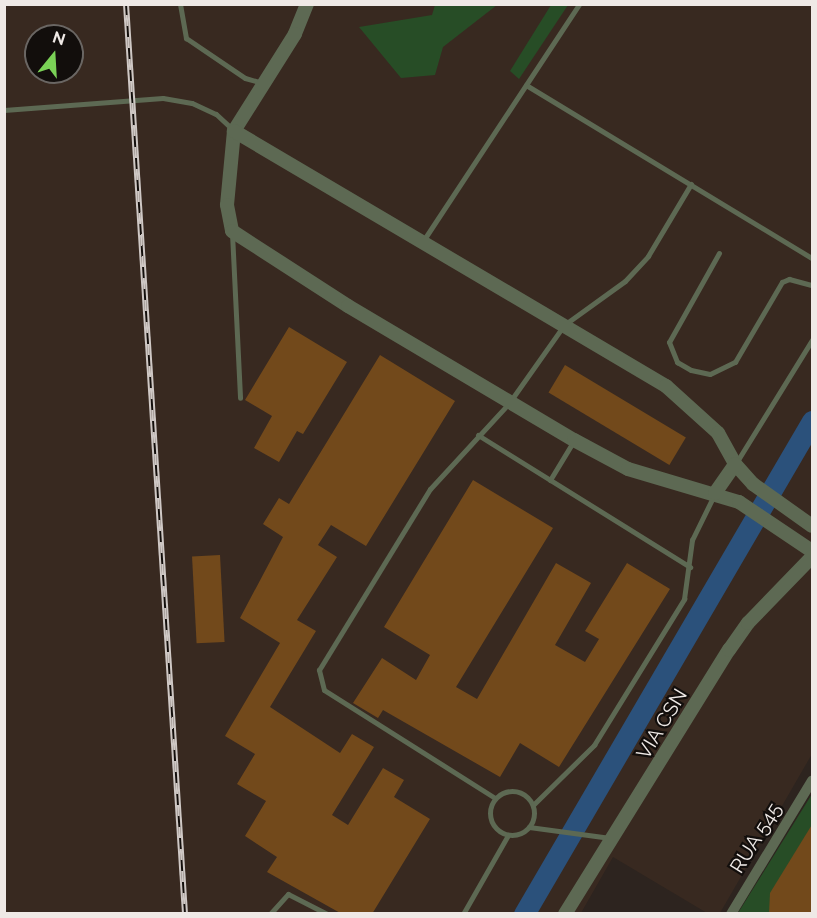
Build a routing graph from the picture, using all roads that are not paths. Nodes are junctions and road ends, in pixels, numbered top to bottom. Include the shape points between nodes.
1 (180, 4) edge
2 (307, 4) edge
3 (579, 4) edge
4 (264, 83) junction
5 (526, 85) junction
6 (4, 110) edge
7 (234, 131) junction
8 (691, 184) junction
9 (232, 231) junction
10 (422, 243) junction
11 (719, 253) dead end
12 (813, 258) edge
13 (813, 285) edge
14 (564, 325) junction
15 (813, 340) edge
16 (240, 398) dead end
17 (509, 403) junction
18 (478, 435) junction
19 (574, 440) junction
20 (735, 464) junction
21 (550, 480) junction
22 (715, 493) junction
23 (807, 522) edge
24 (813, 551) edge
25 (810, 565) edge
26 (690, 567) junction
27 (813, 781) edge
28 (495, 798) junction
29 (533, 805) junction
30 (529, 827) junction
31 (508, 835) junction
32 (615, 839) junction
33 (270, 914) edge
34 (327, 914) edge
35 (463, 914) edge
36 (565, 914) edge
37 (731, 914) edge

1 - 4 lane via 186,38 245,78
2 - 4 street via 295,34
3 - 5 lane
4 - 7 street
5 - 8 lane
5 - 10 lane
6 - 7 lane via 163,98 200,106
7 - 9 street via 227,205
7 - 10 street
8 - 12 lane
8 - 14 lane via 648,256 625,282
9 - 16 lane
9 - 17 street
10 - 14 street
11 - 13 lane via 669,342 670,353 691,370 710,374 735,362 782,282 789,279
14 - 17 lane
14 - 20 street via 692,406 718,433
15 - 20 lane
17 - 18 lane
17 - 19 street
18 - 21 lane
18 - 28 lane via 430,489 319,670 318,681
19 - 21 lane
19 - 22 street via 628,469
20 - 22 street
20 - 23 street via 753,484
21 - 26 lane
22 - 24 street via 739,502
22 - 26 lane via 695,529
25 - 32 street, VIA CSN via 748,623
26 - 29 lane via 684,599 594,746
27 - 37 street, RUA 545
28 - 29 lane via 516,791
28 - 31 lane via 491,820
29 - 30 lane
30 - 31 lane
30 - 32 lane
31 - 35 lane
32 - 36 street, VIA CSN
33 - 34 lane via 288,894

